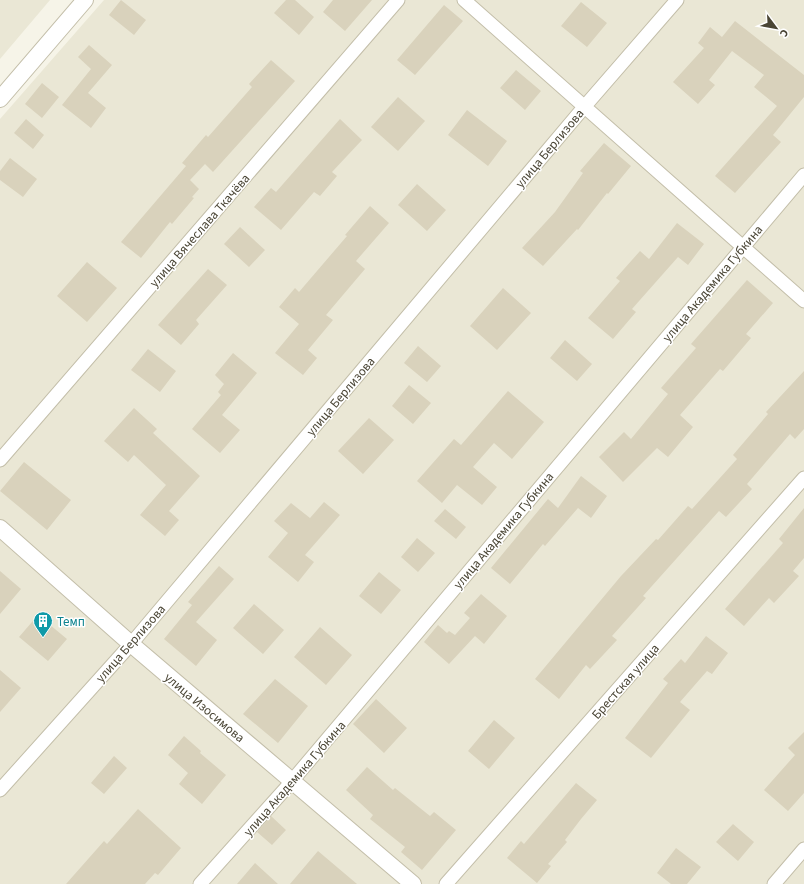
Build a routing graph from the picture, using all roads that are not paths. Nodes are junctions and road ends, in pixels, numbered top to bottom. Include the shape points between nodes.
1 (84, 0) edge
2 (398, 0) edge
3 (464, 0) edge
4 (677, 0) edge
5 (0, 99) edge
6 (585, 106) junction
7 (804, 175) edge
8 (743, 247) junction
9 (804, 301) edge
10 (0, 460) edge
11 (804, 478) edge
12 (0, 528) edge
13 (131, 644) junction
14 (292, 781) junction
15 (0, 790) edge
16 (804, 849) edge
17 (200, 884) edge
18 (413, 884) edge
19 (446, 884) edge
20 (774, 884) edge

1 - 5 street
2 - 10 street, улица Вячеслава Ткачёва
3 - 6 street
4 - 6 street, улица Берлизова
6 - 8 street
6 - 13 street, улица Берлизова
7 - 8 street, улица Академика Губкина
8 - 9 street
8 - 14 street, улица Академика Губкина
11 - 19 street, Брестская улица
12 - 13 street, улица Изосимова
13 - 14 street, улица Изосимова
13 - 15 street, улица Берлизова
14 - 17 street, улица Академика Губкина
14 - 18 street, улица Изосимова
16 - 20 street

